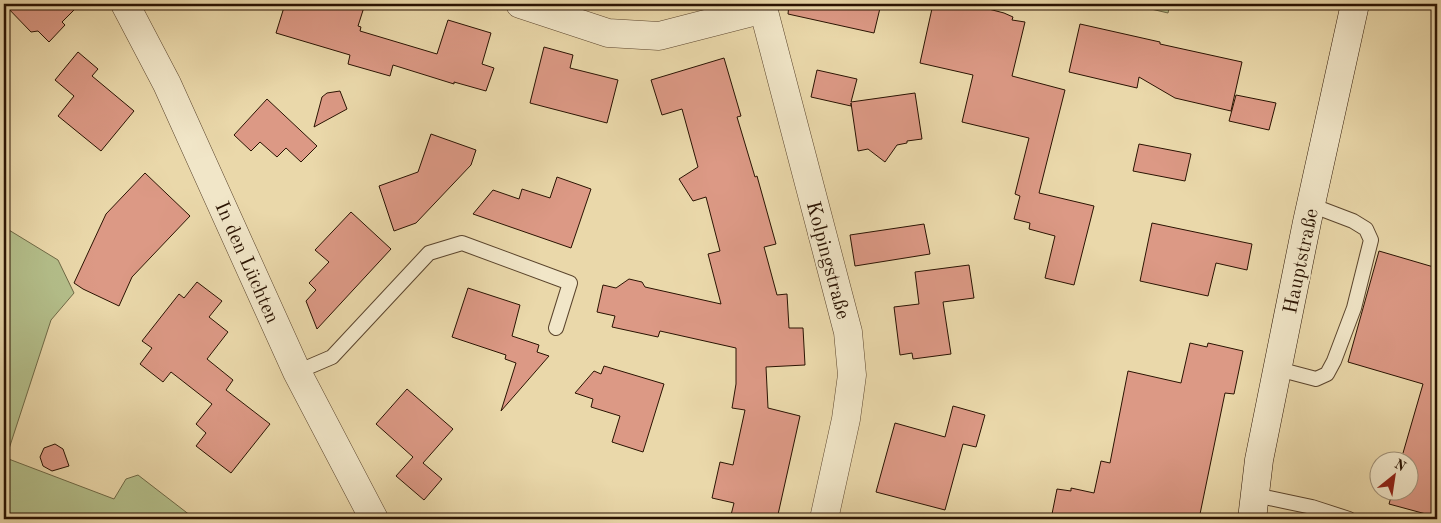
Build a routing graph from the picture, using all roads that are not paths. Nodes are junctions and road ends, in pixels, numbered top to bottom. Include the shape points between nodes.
1 (125, 4) edge
2 (520, 4) edge
3 (1355, 4) edge
4 (763, 6) edge
5 (1311, 206) junction
6 (556, 328) dead end
7 (1278, 369) junction
8 (297, 372) junction
9 (1253, 507) edge
10 (374, 519) edge
11 (824, 519) edge
12 (1349, 519) edge

1 - 8 street, In den Lüchten via 168,84
2 - 4 street via 608,33 659,36
3 - 5 street, Hauptstraße
4 - 11 street, Kolpingstraße via 848,332 852,375 846,419
5 - 7 street, Hauptstraße
5 - 7 lane via 1353,221 1366,229 1371,240 1354,308 1326,374 1316,379
6 - 8 lane via 570,283 462,244 429,253 332,357
7 - 9 street, Hauptstraße
8 - 10 street, In den Lüchten
9 - 12 lane via 1312,507

